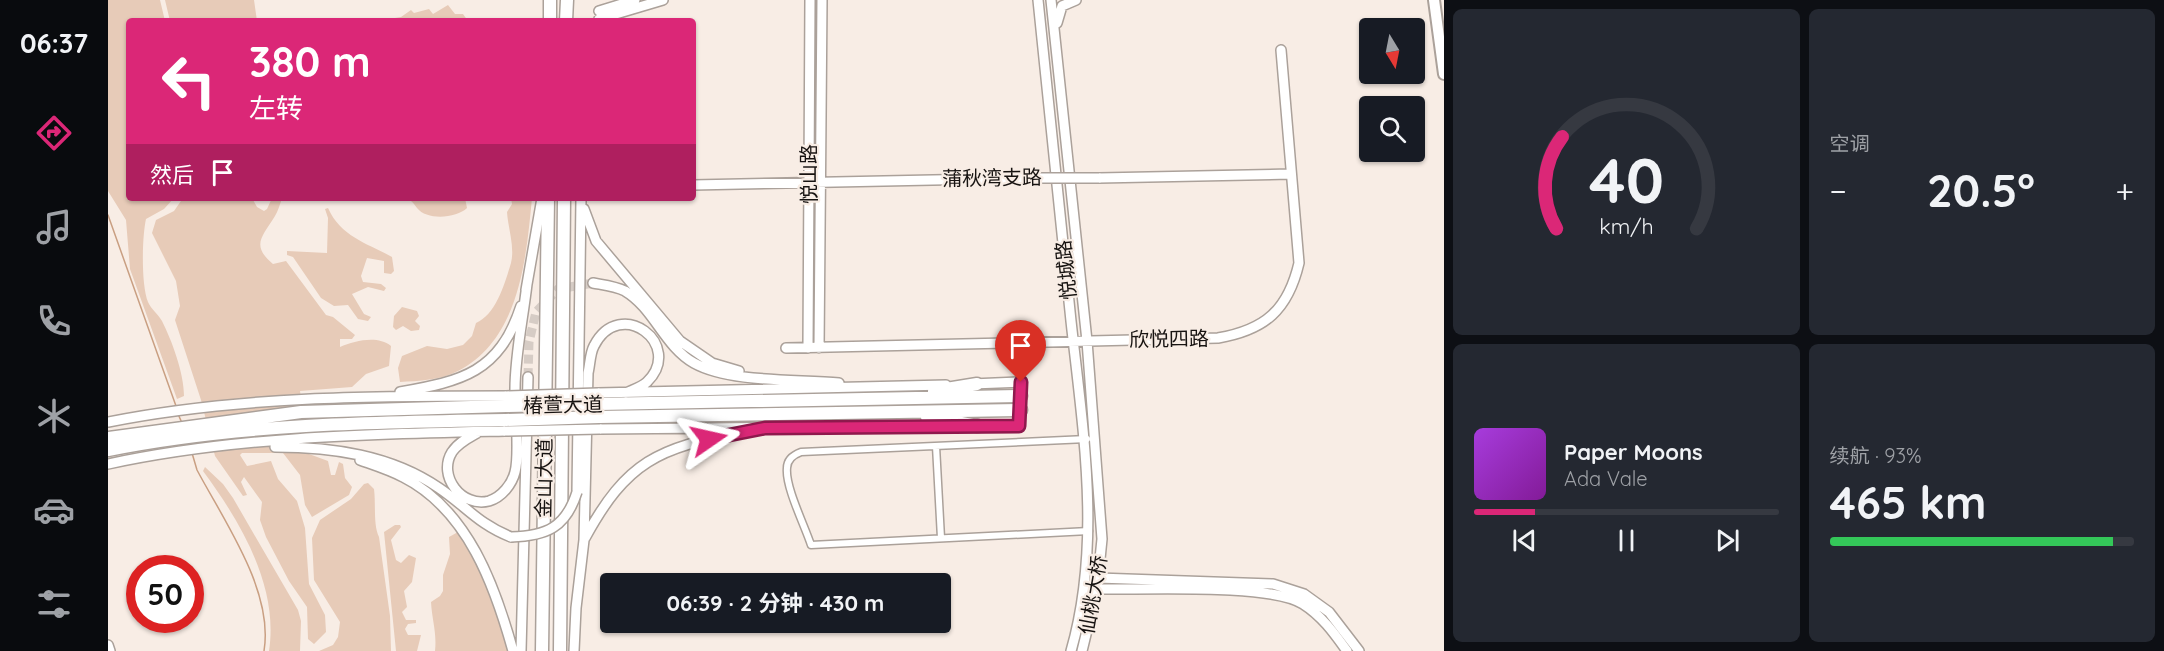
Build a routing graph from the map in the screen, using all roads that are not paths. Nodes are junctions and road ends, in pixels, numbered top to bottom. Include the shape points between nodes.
1 (550, 0) edge
2 (567, 0) edge
3 (599, 0) edge
4 (635, 0) edge
5 (663, 0) edge
6 (810, 0) edge
7 (822, 0) edge
8 (1038, 0) edge
9 (1051, 0) edge
10 (1076, 0) edge
11 (1434, 0) edge
12 (599, 17) edge
13 (550, 18) edge
14 (566, 18) edge
15 (1054, 37) junction
16 (1281, 50) dead end
17 (1444, 74) edge
18 (1290, 174) junction
19 (814, 181) junction
20 (696, 185) edge
21 (542, 201) edge
22 (548, 201) edge
23 (564, 201) edge
24 (581, 201) edge
25 (582, 201) edge
26 (593, 283) tunnel mouth
27 (527, 284) junction
28 (1087, 340) junction
29 (1073, 341) junction
30 (786, 348) dead end
31 (813, 348) junction
32 (528, 377) tunnel mouth
33 (768, 378) junction
34 (1021, 382) joint
35 (977, 384) junction
36 (878, 387) junction
37 (626, 393) junction
38 (368, 396) junction
39 (1021, 396) junction
40 (895, 398) junction
41 (599, 399) junction
42 (506, 401) junction
43 (1021, 410) junction
44 (896, 412) junction
45 (108, 422) edge
46 (600, 423) junction
47 (505, 425) junction
48 (978, 426) junction
49 (1019, 426) joint
50 (390, 428) junction
51 (765, 428) junction
52 (480, 432) junction
53 (108, 436) edge
54 (1096, 439) junction
55 (128, 440) junction
56 (1084, 440) junction
57 (936, 446) junction
58 (219, 448) junction
59 (108, 453) edge
60 (108, 464) edge
61 (405, 473) junction
62 (1089, 535) junction
63 (941, 538) junction
64 (1102, 539) joint
65 (584, 540) junction
66 (1098, 578) junction
67 (1272, 588) junction
68 (1097, 589) junction
69 (108, 645) edge
70 (1071, 650) edge
71 (110, 651) edge
72 (513, 651) edge
73 (521, 651) edge
74 (542, 651) edge
75 (560, 651) edge
76 (574, 651) edge
77 (1082, 651) edge
78 (1347, 651) edge
79 (1359, 651) edge

1 - 13 highway
2 - 14 highway
3 - 12 main road
4 - 12 main road
5 - 12 main road
6 - 19 main road, 悦山路
7 - 19 main road, 悦山路
8 - 29 main road, 悦城路
9 - 15 main road, 悦城路
10 - 15 main road via 1059,11
11 - 17 main road
15 - 28 main road, 悦城路
16 - 18 main road, 欣悦四路
18 - 19 main road, 蒲秋湾支路, bridge
18 - 28 main road, 欣悦四路 via 1299,263 1289,294 1270,318 1239,334 1218,338
19 - 20 main road, 蒲秋湾支路
19 - 31 main road, 悦山路
21 - 27 main road
22 - 74 highway, 金山大道
23 - 75 highway, 金山大道
24 - 61 main road, bridge via 577,492 571,511 554,528 533,536 511,537 492,530 440,488
25 - 33 main road via 596,241 680,341 712,363
26 - 33 main road via 615,287 631,296 692,362 730,376
27 - 38 main road via 512,329 485,364 460,380
27 - 52 main road via 515,386 516,471 506,491 488,501 469,500 454,490 447,472 451,454 461,442
28 - 29 main road, 欣悦四路
28 - 54 main road, 悦城路
29 - 31 main road, 欣悦四路
29 - 56 main road, 悦城路
30 - 31 main road, 欣悦四路
32 - 73 main road
33 - 36 main road
34 - 35 main road
34 - 39 street
35 - 36 main road
35 - 40 highway
36 - 37 main road
37 - 41 main road
37 - 65 main road via 646,383 658,365 656,344 644,329 623,323 604,330 592,348
38 - 42 main road
38 - 45 main road via 232,404
39 - 40 highway, 椿萱大道
39 - 43 street
40 - 41 highway, 椿萱大道
41 - 42 highway, 椿萱大道, bridge
42 - 55 highway, 椿萱大道 via 290,413
43 - 44 highway, 椿萱大道
43 - 49 street
44 - 46 highway, 椿萱大道
44 - 48 highway
46 - 47 highway, 椿萱大道, bridge
46 - 51 main road
47 - 50 highway, 椿萱大道
47 - 52 main road
48 - 49 main road
48 - 51 main road
50 - 52 main road
50 - 55 highway, 椿萱大道
50 - 58 main road
51 - 65 main road via 666,450 629,475 602,507
53 - 55 highway, 椿萱大道
54 - 56 street
54 - 64 main road, 悦城路
55 - 59 highway, 椿萱大道
56 - 57 street
56 - 62 main road, 悦城路
57 - 63 street
57 - 63 street via 801,452 789,460 787,474 812,544
58 - 60 main road
58 - 61 main road via 300,447 339,451
61 - 72 main road via 470,539 499,599
62 - 63 street
62 - 70 main road, 仙桃大桥 via 1086,584
64 - 66 main road, 仙桃大桥
65 - 76 main road
66 - 67 main road
66 - 68 main road, 仙桃大桥
67 - 68 main road
67 - 78 main road via 1323,618
67 - 79 main road via 1304,594 1329,612
68 - 77 main road, 仙桃大桥
69 - 71 main road

